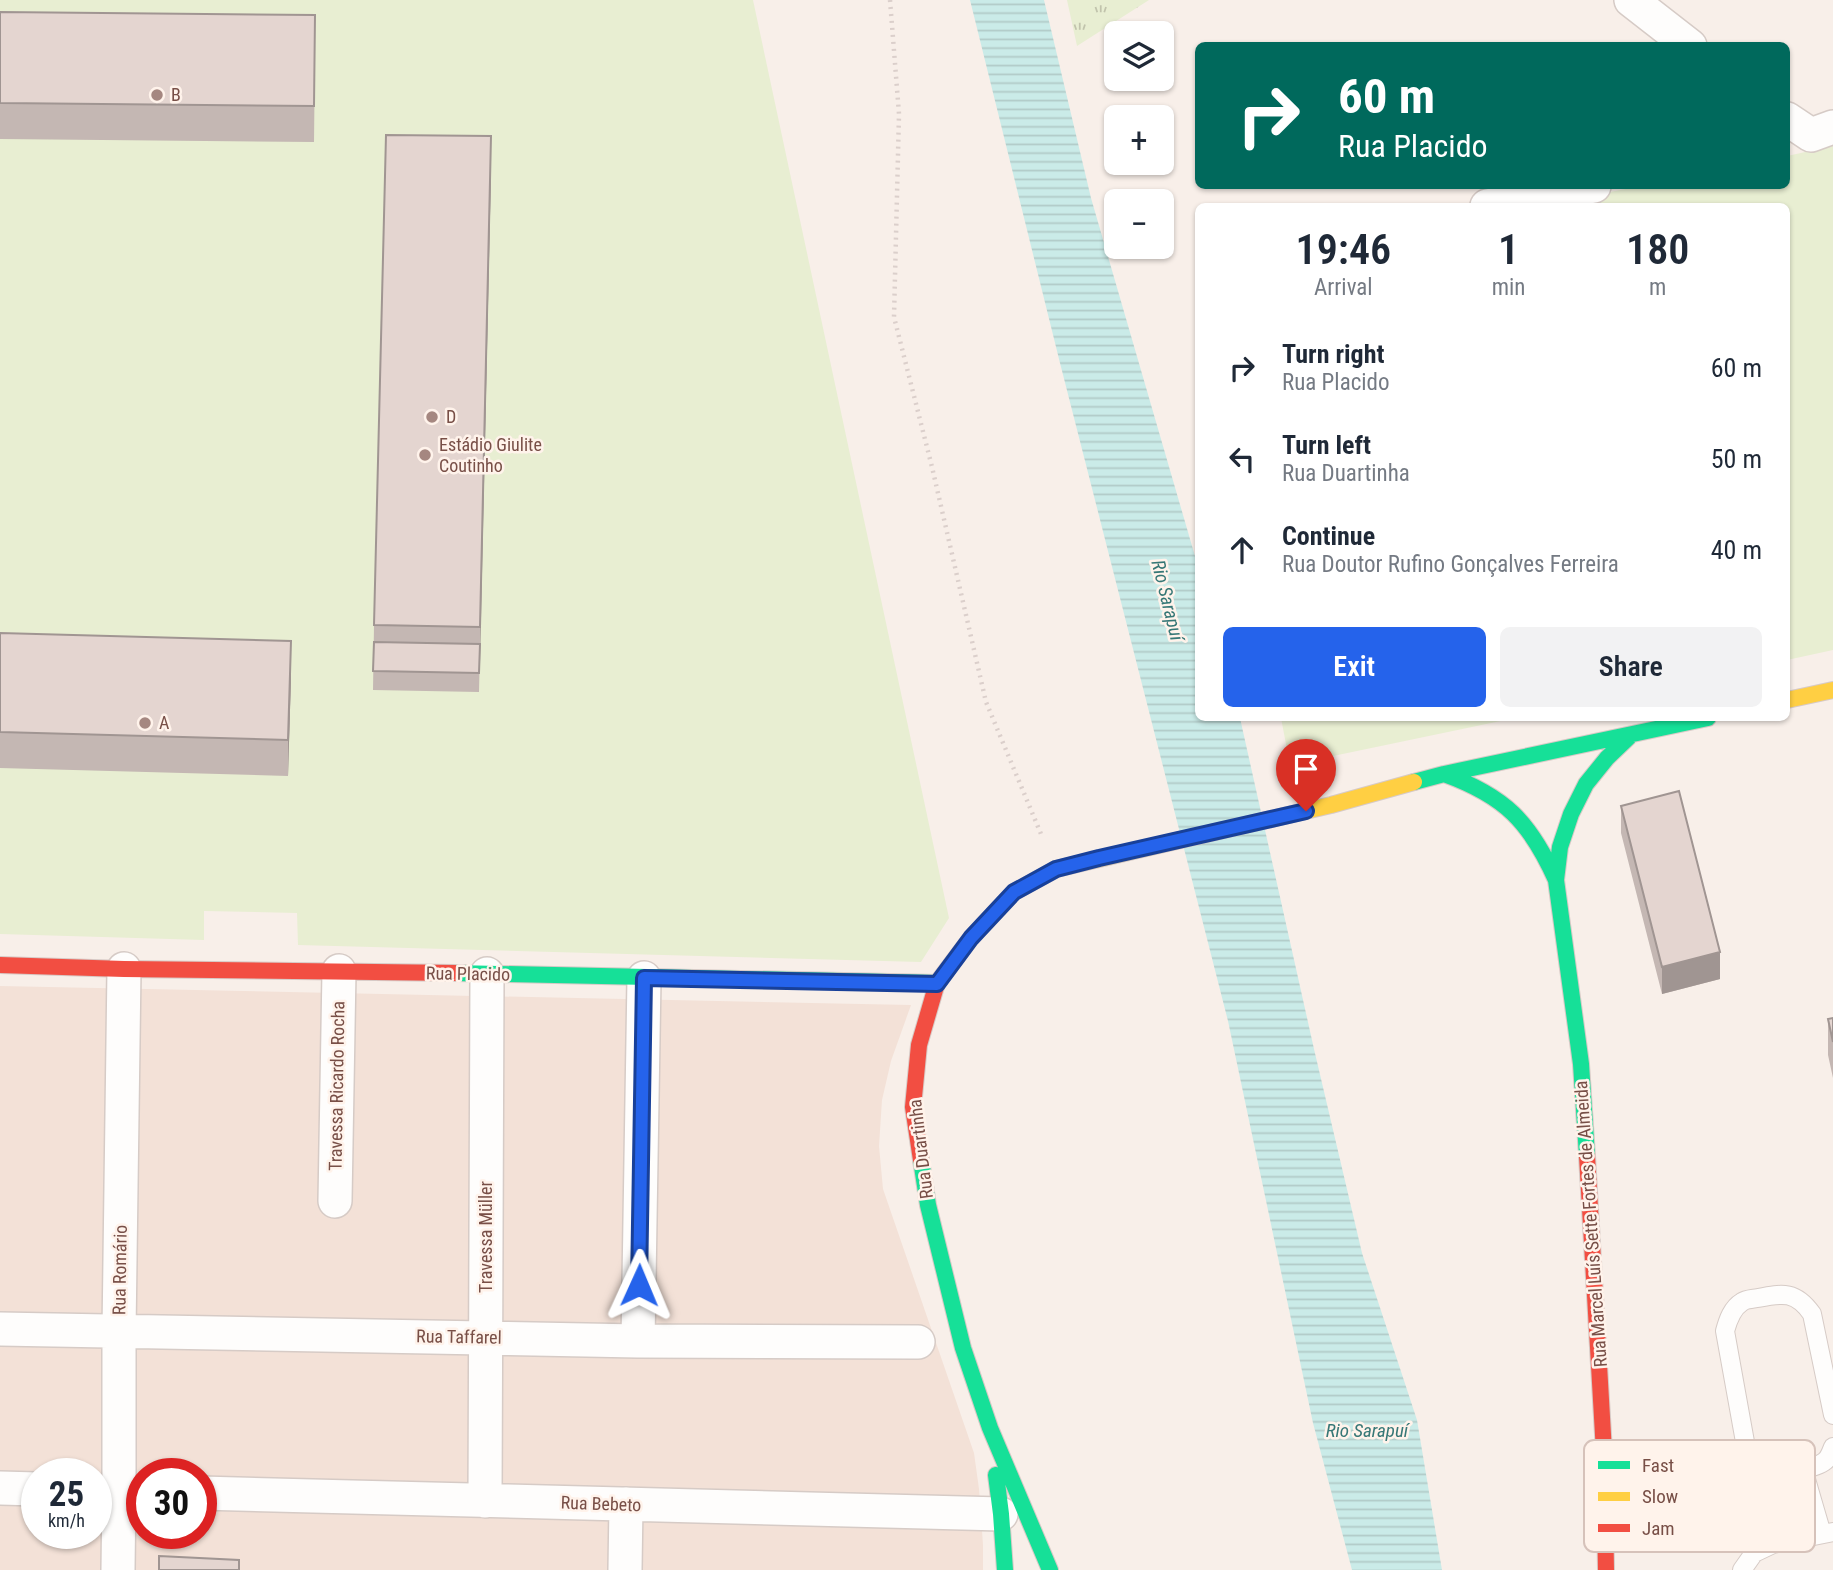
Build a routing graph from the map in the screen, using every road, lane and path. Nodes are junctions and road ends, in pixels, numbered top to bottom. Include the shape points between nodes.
1 (890, 0) edge
2 (1631, 0) edge
3 (1685, 42) edge
4 (1578, 189) edge
5 (1503, 203) edge
6 (1833, 690) edge
7 (1790, 699) edge
8 (1694, 721) edge
9 (1631, 735) junction
10 (1444, 774) junction
11 (1056, 869) junction
12 (1556, 880) junction
13 (0, 965) edge
14 (124, 969) junction
15 (340, 971) junction
16 (486, 974) junction
17 (644, 978) junction
18 (937, 984) junction
19 (335, 1201) dead end
20 (0, 1329) edge
21 (119, 1332) junction
22 (486, 1338) junction
23 (638, 1341) junction
24 (918, 1342) dead end
25 (1833, 1415) edge
26 (990, 1428) junction
27 (1603, 1440) edge
28 (1745, 1440) edge
29 (1833, 1447) edge
30 (1815, 1465) edge
31 (0, 1488) edge
32 (21, 1489) edge
33 (119, 1491) edge
34 (217, 1493) edge
35 (485, 1500) junction
36 (1815, 1501) edge
37 (626, 1504) junction
38 (1001, 1514) junction
39 (1828, 1533) edge
40 (1606, 1552) edge
41 (1756, 1552) edge
42 (118, 1570) edge
43 (625, 1570) edge
44 (1005, 1570) edge
45 (1050, 1570) edge
46 (1606, 1570) edge
47 (1742, 1570) edge

1 - 11 path via 899,114 894,317 986,702
2 - 3 street
4 - 5 street
6 - 7 main road
8 - 9 main road, Rua Duartinha
9 - 10 main road, Rua Duartinha
9 - 12 main road, Rua Marcel Luís Sette Fortes de Almeida via 1586,784 1560,847
10 - 11 main road, Rua Duartinha
10 - 12 main road, Rua Marcel Luís Sette Fortes de Almeida via 1477,786 1506,805 1536,838
11 - 18 main road, Rua Duartinha via 1014,892
12 - 27 main road, Rua Marcel Luís Sette Fortes de Almeida via 1581,1064
13 - 14 main road, Rua Placido
14 - 15 main road, Rua Placido
14 - 21 street, Rua Romário
15 - 16 main road, Rua Placido
15 - 19 street, Travessa Ricardo Rocha
16 - 17 main road, Rua Placido
16 - 22 street, Travessa Müller
17 - 18 main road, Rua Placido
17 - 23 street
18 - 26 main road, Rua Duartinha via 919,1045 913,1107 928,1205 963,1348
20 - 21 street, Rua Taffarel
21 - 22 street, Rua Taffarel
21 - 33 street, Rua Romário
22 - 23 street, Rua Taffarel
22 - 35 street, Travessa Müller
23 - 24 street, Rua Taffarel
25 - 28 lane via 1812,1314 1805,1304 1781,1294 1743,1300 1725,1331
26 - 38 main road, Rua Duartinha
26 - 45 main road, Rua Duartinha
29 - 30 lane via 1823,1463
31 - 32 street
33 - 42 street, Rua Romário
34 - 35 street, Rua Bebeto
35 - 37 street, Rua Bebeto
36 - 39 lane
37 - 38 street, Rua Bebeto
37 - 43 street
38 - 44 main road, Rua Duartinha
40 - 46 main road, Rua Marcel Luís Sette Fortes de Almeida
41 - 47 lane

